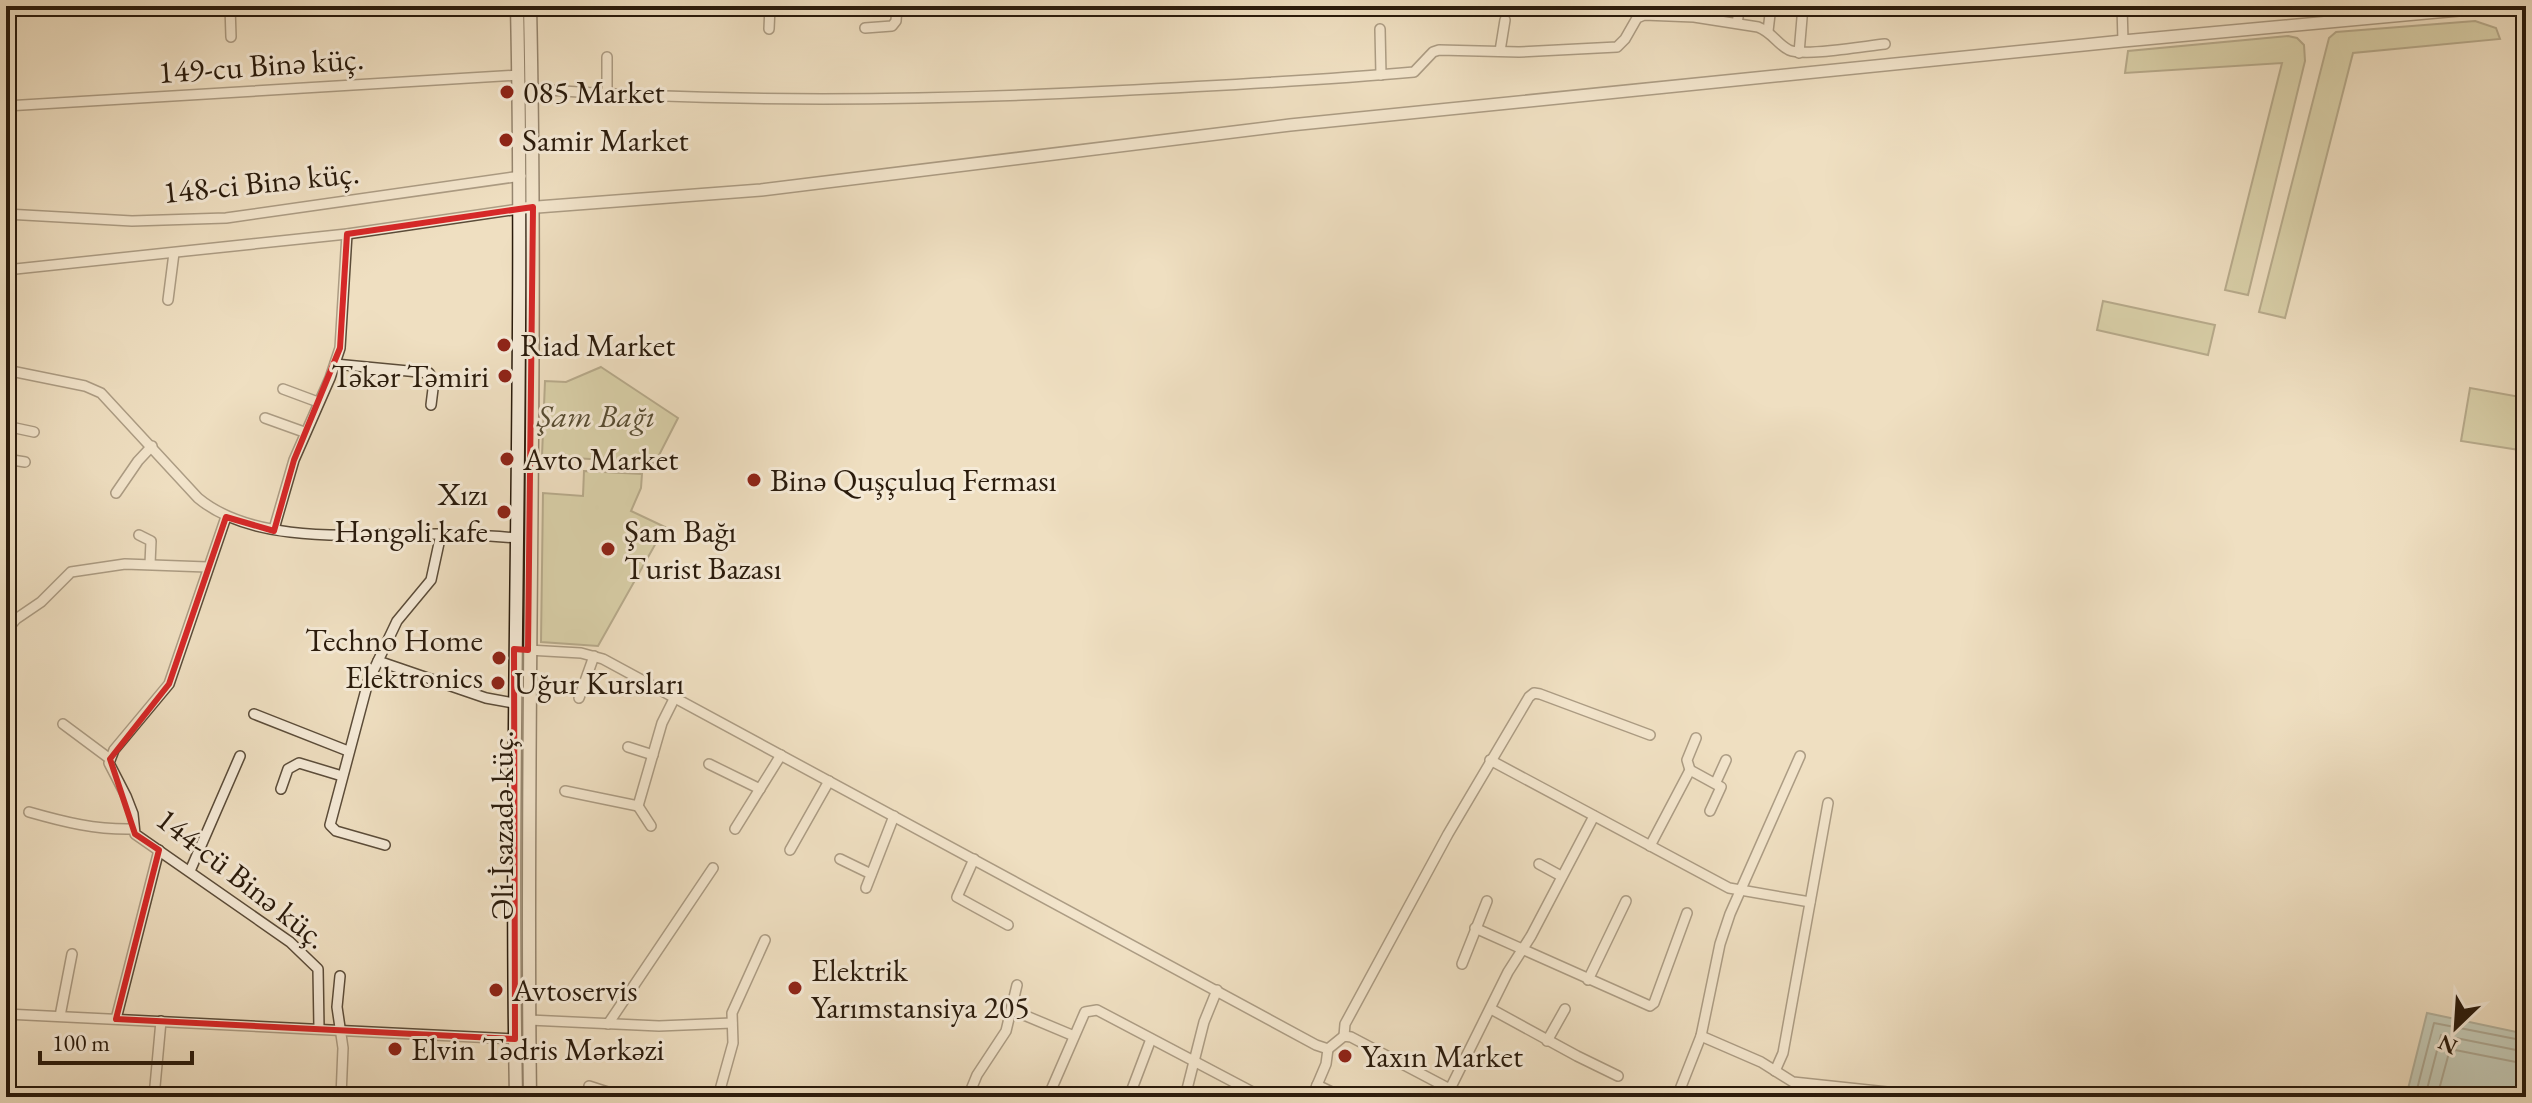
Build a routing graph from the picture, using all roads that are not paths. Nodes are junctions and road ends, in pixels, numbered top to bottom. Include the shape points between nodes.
1 (230, 6) edge
2 (517, 6) edge
3 (530, 6) edge
4 (770, 6) edge
5 (897, 6) edge
6 (1740, 6) edge
7 (1771, 6) edge
8 (1803, 6) edge
9 (2122, 6) edge
10 (2502, 6) edge
11 (1505, 20) dead end
12 (1737, 23) junction
13 (865, 28) dead end
14 (769, 29) dead end
15 (1380, 29) dead end
16 (1768, 31) junction
17 (231, 37) dead end
18 (2123, 41) junction
19 (1885, 44) dead end
20 (1500, 51) junction
21 (1799, 53) junction
22 (607, 57) dead end
23 (519, 75) junction
24 (1381, 75) junction
25 (532, 89) junction
26 (607, 94) junction
27 (6, 106) edge
28 (527, 176) junction
29 (526, 208) junction
30 (6, 214) edge
31 (347, 234) junction
32 (174, 253) junction
33 (6, 270) edge
34 (168, 300) dead end
35 (335, 364) junction
36 (6, 370) edge
37 (283, 389) dead end
38 (318, 402) junction
39 (431, 405) dead end
40 (265, 418) dead end
41 (6, 426) edge
42 (34, 432) dead end
43 (304, 432) junction
44 (152, 446) junction
45 (6, 459) edge
46 (25, 462) dead end
47 (116, 493) dead end
48 (226, 517) junction
49 (274, 529) junction
50 (441, 534) junction
51 (139, 535) dead end
52 (517, 538) junction
53 (150, 564) junction
54 (207, 567) junction
55 (6, 631) edge
56 (514, 649) junction
57 (528, 650) junction
58 (594, 656) junction
59 (378, 661) junction
60 (675, 697) junction
61 (579, 698) dead end
62 (513, 703) junction
63 (254, 714) dead end
64 (63, 724) dead end
65 (1650, 735) dead end
66 (1696, 738) dead end
67 (628, 747) dead end
68 (348, 751) junction
69 (653, 755) junction
70 (781, 755) junction
71 (240, 756) dead end
72 (1800, 756) dead end
73 (110, 759) junction
74 (1490, 760) junction
75 (1726, 760) dead end
76 (709, 764) dead end
77 (1690, 770) junction
78 (342, 776) junction
79 (829, 781) junction
80 (1716, 782) junction
81 (281, 789) dead end
82 (760, 789) junction
83 (565, 791) dead end
84 (1828, 803) dead end
85 (638, 806) junction
86 (1710, 811) dead end
87 (29, 812) dead end
88 (894, 816) junction
89 (1594, 816) junction
90 (651, 826) dead end
91 (133, 829) junction
92 (735, 829) dead end
93 (385, 845) dead end
94 (1650, 846) junction
95 (159, 850) junction
96 (790, 850) dead end
97 (840, 859) dead end
98 (974, 859) junction
99 (1539, 864) dead end
100 (713, 868) dead end
101 (190, 871) junction
102 (871, 874) junction
103 (1561, 876) junction
104 (866, 888) dead end
105 (1739, 891) junction
106 (1487, 901) dead end
107 (1626, 901) dead end
108 (1810, 902) junction
109 (1687, 913) dead end
110 (1008, 925) dead end
111 (1475, 928) junction
112 (765, 940) dead end
113 (1521, 951) junction
114 (72, 954) dead end
115 (1462, 964) dead end
116 (340, 976) dead end
117 (1588, 980) junction
118 (1017, 985) dead end
119 (1217, 990) junction
120 (1491, 1009) junction
121 (1565, 1009) dead end
122 (1012, 1010) junction
123 (6, 1014) edge
124 (60, 1016) junction
125 (116, 1019) junction
126 (514, 1019) junction
127 (529, 1020) junction
128 (161, 1021) junction
129 (732, 1023) junction
130 (608, 1024) junction
131 (319, 1028) junction
132 (341, 1029) junction
133 (1074, 1036) junction
134 (1344, 1036) junction
135 (1701, 1036) junction
136 (515, 1039) junction
137 (529, 1039) junction
138 (1151, 1039) junction
139 (1547, 1041) junction
140 (1328, 1049) junction
141 (1193, 1061) junction
142 (1775, 1071) junction
143 (1618, 1076) dead end
144 (1317, 1085) junction
145 (589, 1086) dead end
146 (1450, 1089) junction
147 (154, 1097) edge
148 (341, 1097) edge
149 (516, 1097) edge
150 (530, 1097) edge
151 (623, 1097) edge
152 (718, 1097) edge
153 (968, 1097) edge
154 (1048, 1097) edge
155 (1129, 1097) edge
156 (1185, 1097) edge
157 (1262, 1097) edge
158 (1312, 1097) edge
159 (1342, 1097) edge
160 (1465, 1097) edge
161 (1677, 1097) edge
162 (1934, 1097) edge

1 - 17 street
2 - 23 main road, Əli İsazadə küç.
3 - 25 main road, Əli İsazadə küç.
4 - 14 street
5 - 13 street via 892,26
6 - 12 street
7 - 16 street
8 - 21 street
9 - 18 street
10 - 18 street
11 - 20 street
12 - 16 street
12 - 20 street via 1644,15 1617,47
15 - 24 street
16 - 21 street
18 - 29 street via 1290,125 761,190
19 - 21 street
20 - 24 street via 1439,50 1414,72
22 - 26 street
23 - 27 street, 149-cu Binə küç.
23 - 28 main road, Əli İsazadə küç.
24 - 26 street via 986,98
25 - 26 street
25 - 28 main road, Əli İsazadə küç.
28 - 29 main road, Əli İsazadə küç.
28 - 30 street, 148-ci Binə küç. via 226,218 132,221
29 - 31 street
29 - 52 main road, Əli İsazadə küç.
29 - 57 main road, Əli İsazadə küç. via 533,393
31 - 32 street
31 - 35 street
32 - 33 street
32 - 34 street
35 - 38 street
35 - 39 street via 429,373 434,381
36 - 44 street via 101,393
37 - 38 street
38 - 43 street
40 - 43 street
41 - 42 street
43 - 49 street
44 - 47 street
44 - 48 street via 198,498
45 - 46 street
48 - 49 street
48 - 54 street
49 - 50 street
50 - 52 street
50 - 59 street via 431,580 397,621
51 - 53 street via 151,541
52 - 56 main road, Əli İsazadə küç.
53 - 54 street
53 - 55 street via 71,572
54 - 73 street via 169,684
56 - 57 main road
56 - 62 main road, Əli İsazadə küç.
57 - 58 street
57 - 127 main road, Əli İsazadə küç.
58 - 60 street
58 - 61 street
59 - 62 street
59 - 68 street
60 - 69 street
60 - 70 street
62 - 126 main road, Əli İsazadə küç.
63 - 68 street
64 - 73 street
65 - 74 street via 1534,693
66 - 77 street via 1687,760
67 - 69 street
68 - 78 street
69 - 85 street
70 - 79 street
70 - 82 street
71 - 101 street
72 - 105 street
73 - 91 street, 144-cü Binə küç. via 131,808
74 - 89 street
74 - 134 street via 1345,1024
75 - 80 street
76 - 82 street
77 - 80 street
77 - 94 street
78 - 81 street via 299,763 288,769
78 - 93 street via 330,825
79 - 88 street
79 - 96 street
80 - 86 street via 1721,787
82 - 92 street
83 - 85 street
84 - 108 street
85 - 90 street
87 - 91 street via 71,824
88 - 98 street
88 - 102 street
89 - 94 street
89 - 103 street
91 - 95 street, 144-cü Binə küç.
94 - 105 street
95 - 101 street, 144-cü Binə küç.
95 - 125 street
97 - 102 street
98 - 110 street via 957,897
98 - 119 street
99 - 103 street
100 - 130 street
101 - 131 street, 144-cü Binə küç. via 290,942 318,969
102 - 104 street
103 - 113 street
105 - 108 street
105 - 135 street via 1720,944
106 - 111 street
107 - 117 street
108 - 142 street via 1783,1053
109 - 117 street via 1650,1006
111 - 113 street
111 - 115 street
112 - 129 street via 736,1001
113 - 117 street
113 - 120 street
114 - 124 street
116 - 132 street
118 - 122 street
119 - 140 street
119 - 141 street
120 - 139 street
120 - 146 street
121 - 139 street
122 - 133 street
122 - 153 street via 1006,1031
123 - 124 street
124 - 125 street
125 - 128 street
126 - 127 main road
126 - 136 main road, Əli İsazadə küç.
127 - 130 street
127 - 137 main road, Əli İsazadə küç.
128 - 131 street
128 - 147 street
129 - 130 street
129 - 152 street via 733,1043
131 - 132 street
132 - 136 street
132 - 148 street
133 - 138 street via 1090,1009
133 - 154 street
134 - 140 street
134 - 146 street
135 - 142 street
135 - 161 street
136 - 137 main road
136 - 149 main road
137 - 150 main road
138 - 141 street
138 - 155 street
139 - 143 street
140 - 144 street
141 - 156 street
141 - 157 street
142 - 162 street via 1808,1085
144 - 158 street
144 - 159 street
145 - 151 street
146 - 160 street

